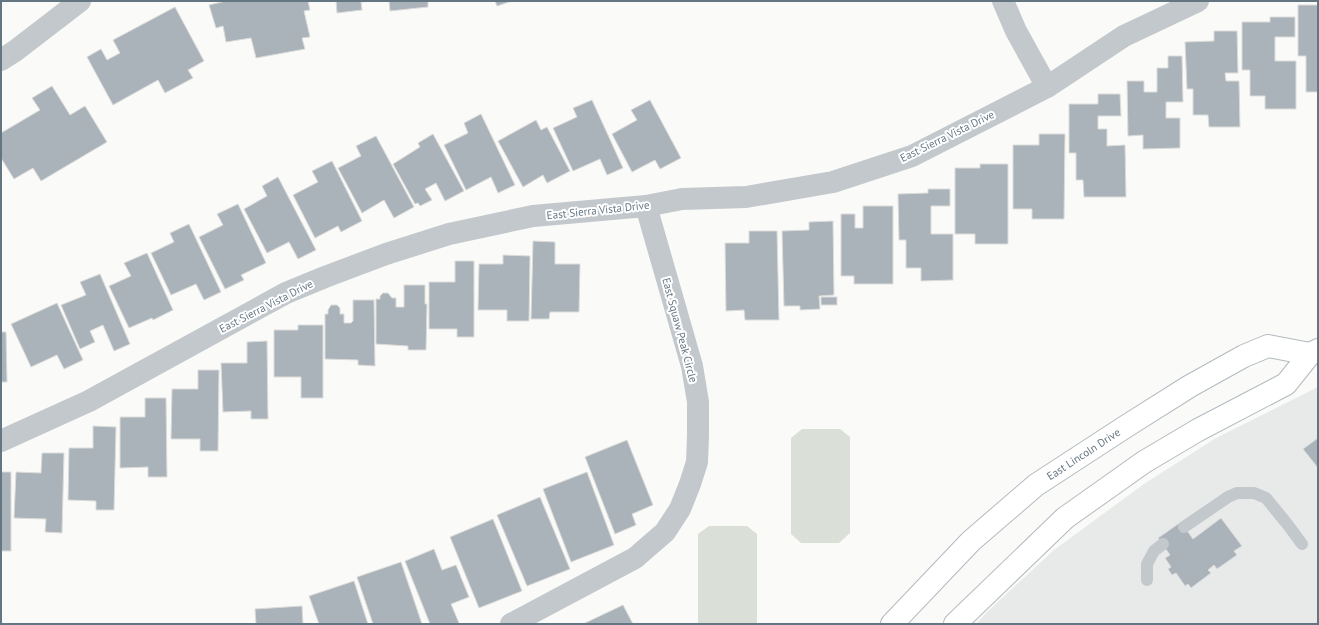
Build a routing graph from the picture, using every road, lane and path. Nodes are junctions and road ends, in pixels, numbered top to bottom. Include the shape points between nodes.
1 (80, 1) edge
2 (1003, 1) edge
3 (1198, 1) edge
4 (1, 60) edge
5 (1047, 87) junction
6 (646, 206) junction
7 (1314, 352) edge
8 (1, 441) edge
9 (1184, 527) dead end
10 (1163, 544) dead end
11 (1302, 544) dead end
12 (1147, 580) dead end
13 (512, 624) edge
14 (892, 624) edge
15 (955, 624) edge

1 - 4 street
2 - 5 street via 1016,31
3 - 5 street, East Sierra Vista Drive via 1124,36
5 - 6 street, East Sierra Vista Drive via 912,156 833,182 746,197 682,199
6 - 8 street, East Sierra Vista Drive via 534,216 449,234 386,254 286,293 89,401
6 - 13 street, East Squaw Peak Circle via 692,366 698,402 697,462 690,484 680,509 666,532 636,558
7 - 14 main road, East Lincoln Drive via 1268,346 1244,356 1190,386 1125,427 1036,485 971,541
7 - 15 main road, East Lincoln Drive via 1286,384 1198,430 1144,462 1065,518
9 - 11 lane via 1228,497 1237,493 1254,493 1266,498
10 - 12 lane via 1146,564

